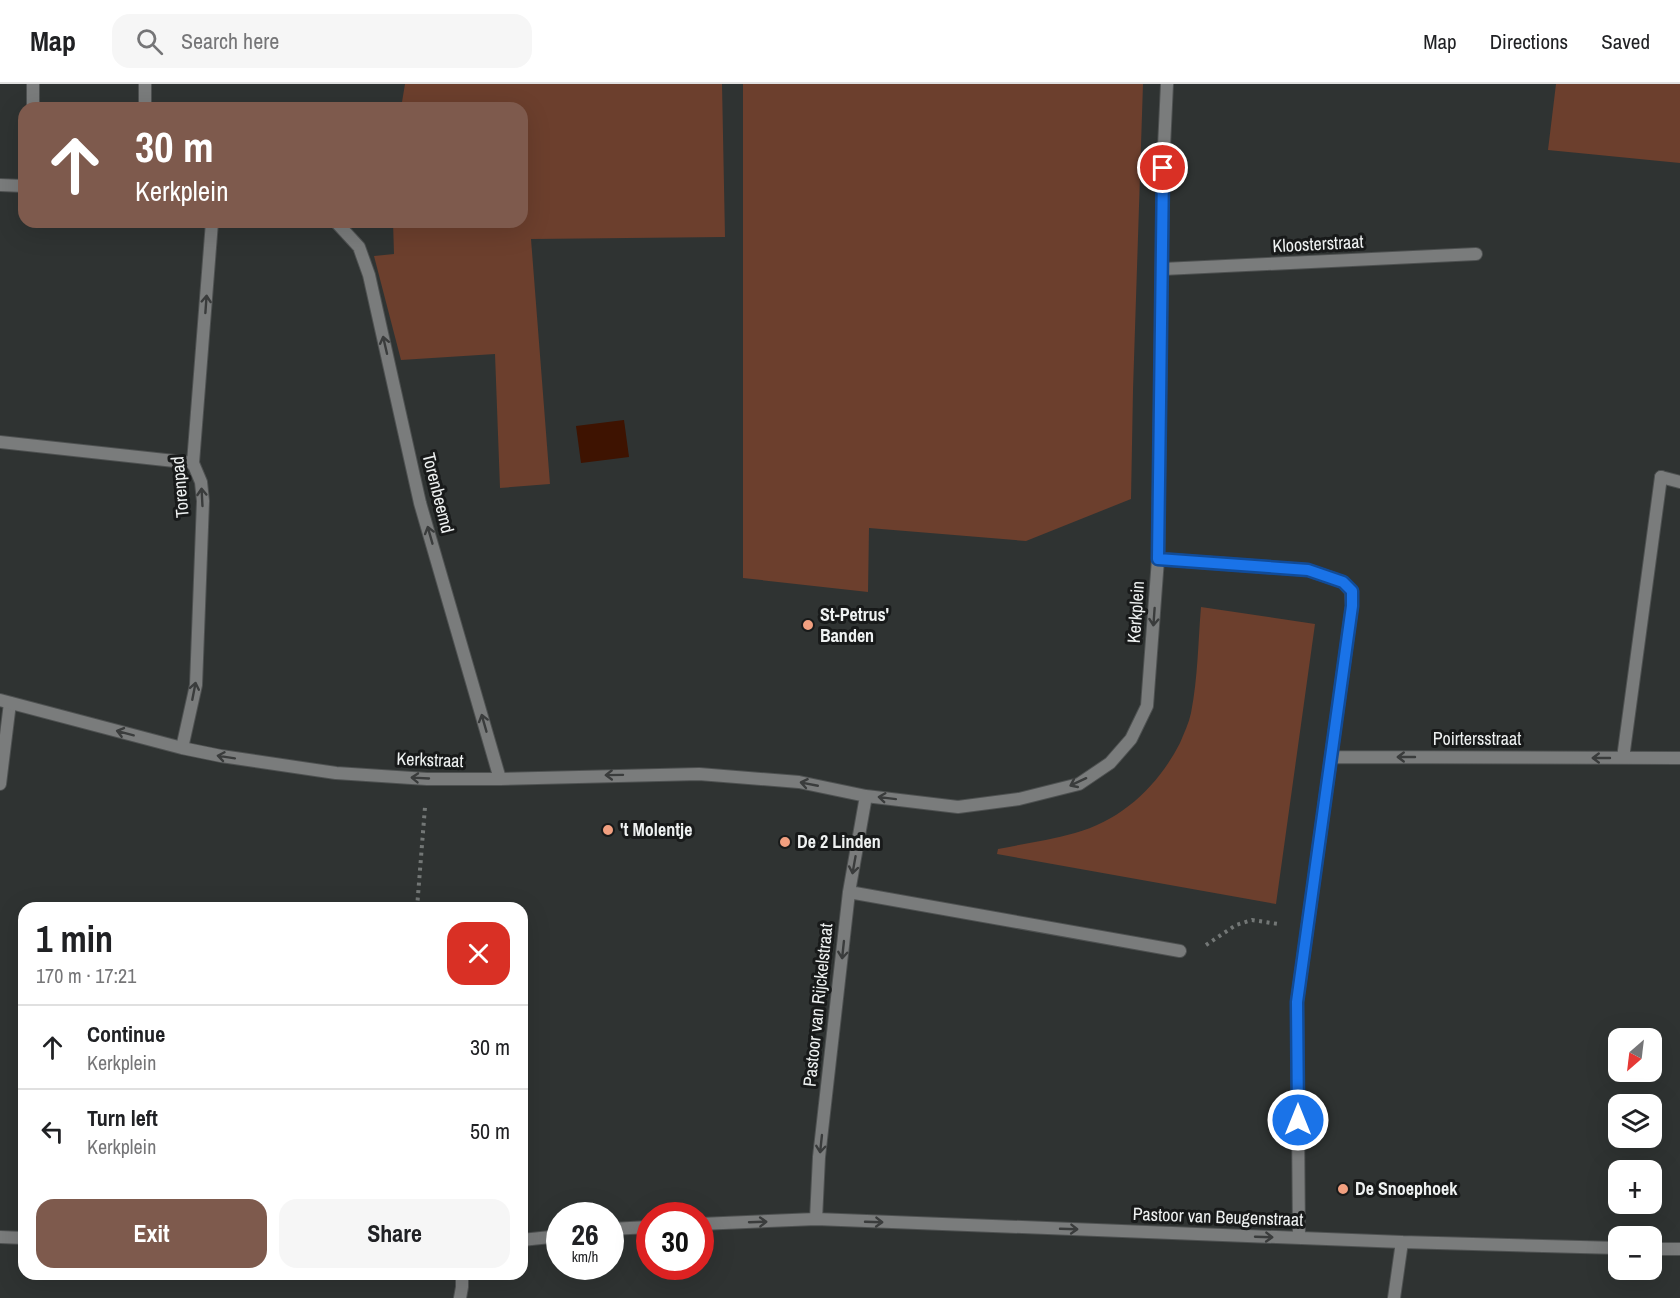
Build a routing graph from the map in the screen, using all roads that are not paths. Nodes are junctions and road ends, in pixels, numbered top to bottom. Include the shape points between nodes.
1 (33, 84) edge
2 (146, 84) edge
3 (1167, 84) edge
4 (33, 102) edge
5 (145, 102) edge
6 (0, 185) edge
7 (18, 186) edge
8 (212, 228) edge
9 (341, 228) edge
10 (1476, 254) dead end
11 (1162, 269) junction
12 (0, 442) edge
13 (193, 463) junction
14 (1680, 482) edge
15 (1158, 559) junction
16 (5, 701) edge
17 (182, 748) junction
18 (1331, 757) junction
19 (1623, 758) junction
20 (1680, 758) edge
21 (500, 779) junction
22 (0, 784) edge
23 (866, 796) junction
24 (849, 892) junction
25 (1180, 951) road end
26 (816, 1219) junction
27 (714, 1223) edge
28 (0, 1237) edge
29 (546, 1237) edge
30 (18, 1238) edge
31 (1299, 1238) junction
32 (528, 1239) edge
33 (1402, 1242) junction
34 (1608, 1248) edge
35 (1662, 1249) edge
36 (1680, 1249) edge
37 (462, 1280) edge
38 (459, 1298) edge
39 (1394, 1298) edge

1 - 4 street
2 - 5 street
3 - 11 street
6 - 7 street
13 -> 8 street, Torenpad
21 -> 9 street, Torenbeemd via 420,503 369,275 359,248
10 - 11 street, Kloosterstraat
11 - 15 street
12 - 13 street
17 -> 13 street, Torenpad via 196,685 203,501
14 - 19 street via 1661,477
15 - 18 street, Kerkplein via 1308,570 1343,582 1352,591
15 -> 23 street, Kerkplein via 1147,706 1131,739 1110,763 1079,784 1019,800 958,807
17 -> 16 street, Kerkstraat
16 - 22 street
21 -> 17 street, Kerkstraat via 336,773
19 -> 18 street, Poirtersstraat
18 - 31 street, Kerkplein via 1297,1002
19 - 20 street, Poirtersstraat
23 -> 21 street, Kerkstraat via 799,782 699,774
23 -> 24 street, Pastoor van Rijckelstraat
24 - 25 street
24 -> 26 street, Pastoor van Rijckelstraat via 819,1157
27 -> 26 street, Pastoor van Beugenstraat
26 -> 31 street, Pastoor van Beugenstraat
28 - 30 street
29 - 32 street
31 - 33 street, Pastoor van Beugenstraat
33 - 34 street, Pastoor van Beugenstraat
33 - 39 street
35 - 36 street
37 - 38 street

